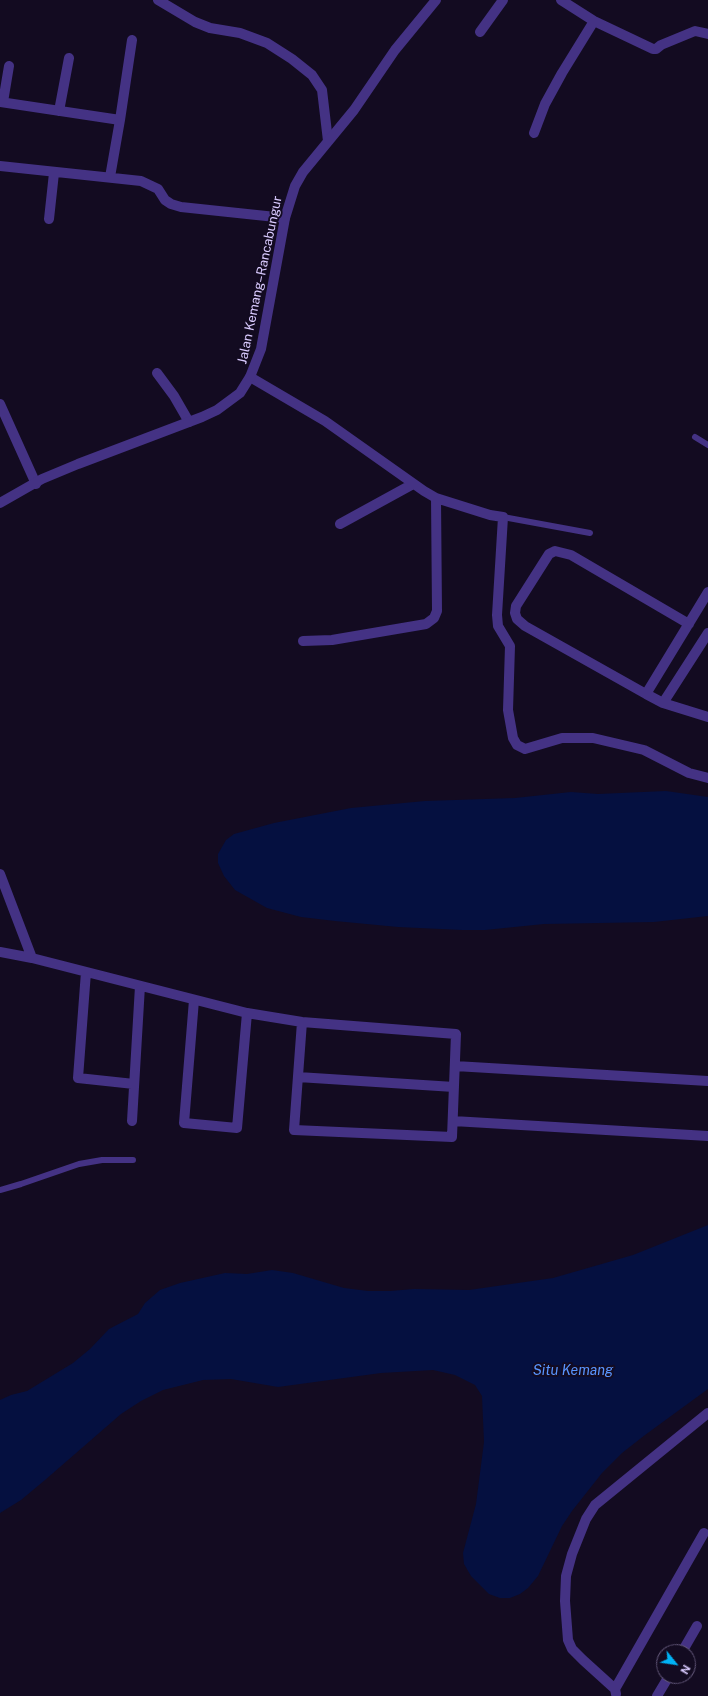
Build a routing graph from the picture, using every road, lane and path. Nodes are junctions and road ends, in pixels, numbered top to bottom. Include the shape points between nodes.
1 (158, 0) edge
2 (436, 0) edge
3 (503, 0) edge
4 (561, 0) edge
5 (594, 22) junction
6 (480, 32) dead end
7 (708, 34) edge
8 (132, 40) dead end
9 (69, 58) dead end
10 (9, 66) dead end
11 (1, 102) edge
12 (59, 111) junction
13 (120, 120) junction
14 (534, 133) dead end
15 (328, 141) junction
16 (0, 166) edge
17 (54, 173) junction
18 (110, 178) junction
19 (285, 218) junction
20 (48, 219) dead end
21 (157, 373) dead end
22 (250, 377) junction
23 (0, 404) edge
24 (189, 422) junction
25 (695, 437) dead end
26 (708, 445) edge
27 (36, 484) junction
28 (413, 484) junction
29 (436, 498) junction
30 (0, 502) edge
31 (503, 517) junction
32 (340, 524) dead end
33 (590, 533) dead end
34 (708, 592) edge
35 (689, 624) junction
36 (708, 633) edge
37 (303, 641) dead end
38 (646, 694) junction
39 (662, 703) junction
40 (708, 717) edge
41 (708, 778) edge
42 (0, 874) edge
43 (0, 952) edge
44 (32, 958) junction
45 (86, 972) junction
46 (140, 986) junction
47 (194, 1000) junction
48 (246, 1013) junction
49 (302, 1022) junction
50 (455, 1066) junction
51 (298, 1077) junction
52 (708, 1081) edge
53 (134, 1084) junction
54 (454, 1087) junction
55 (132, 1121) dead end
56 (453, 1121) junction
57 (708, 1136) edge
58 (133, 1160) dead end
59 (0, 1190) edge
60 (708, 1414) edge
61 (704, 1533) dead end
62 (697, 1626) dead end
63 (687, 1644) edge
64 (664, 1684) edge
65 (616, 1693) edge
66 (657, 1696) edge

1 - 15 street via 210,28 240,33 268,42 312,75 322,90
2 - 15 street, Jalan Kemang–Rancabungur
3 - 6 street
4 - 5 street
5 - 7 street via 656,50 661,45 695,31
5 - 14 street via 545,104
8 - 13 street
9 - 12 street
10 - 11 street
11 - 12 street
12 - 13 street
13 - 18 street
15 - 19 street, Jalan Kemang–Rancabungur via 295,186
16 - 17 street
17 - 18 street
17 - 20 street
18 - 19 street via 150,184 165,200 181,207
19 - 22 street, Jalan Kemang–Rancabungur via 261,349
21 - 24 street
22 - 24 street, Jalan Kemang–Rancabungur via 240,393 217,410
22 - 28 street via 325,421
23 - 27 street
24 - 27 street, Jalan Kemang–Rancabungur via 78,464
25 - 26 lane
27 - 30 street, Jalan Kemang–Rancabungur
28 - 29 street
28 - 32 street
29 - 31 street
29 - 37 street via 437,611 434,618 426,624 332,640
31 - 33 lane
31 - 41 street via 497,615 498,626 510,646 508,710 513,738 517,745 525,749 562,738 594,738 644,750 689,773
34 - 35 street
35 - 38 street
35 - 38 street via 571,555 555,551 549,554 516,606 517,619 525,626
36 - 39 street
38 - 39 street
39 - 40 street
42 - 44 street
43 - 44 street
44 - 45 street
45 - 46 street
45 - 53 street via 78,1078
46 - 47 street
46 - 53 street
47 - 48 street
47 - 48 street via 184,1123 237,1128
48 - 49 street
49 - 50 street via 456,1034
49 - 51 street
50 - 52 street
50 - 54 street
51 - 54 street
51 - 56 street via 294,1130 452,1137
53 - 55 street
54 - 56 street
56 - 57 street
58 - 59 lane via 102,1160 79,1164
60 - 65 street via 595,1505 586,1519 572,1554 566,1582 568,1640 572,1648
61 - 65 street
62 - 63 street
64 - 66 street

